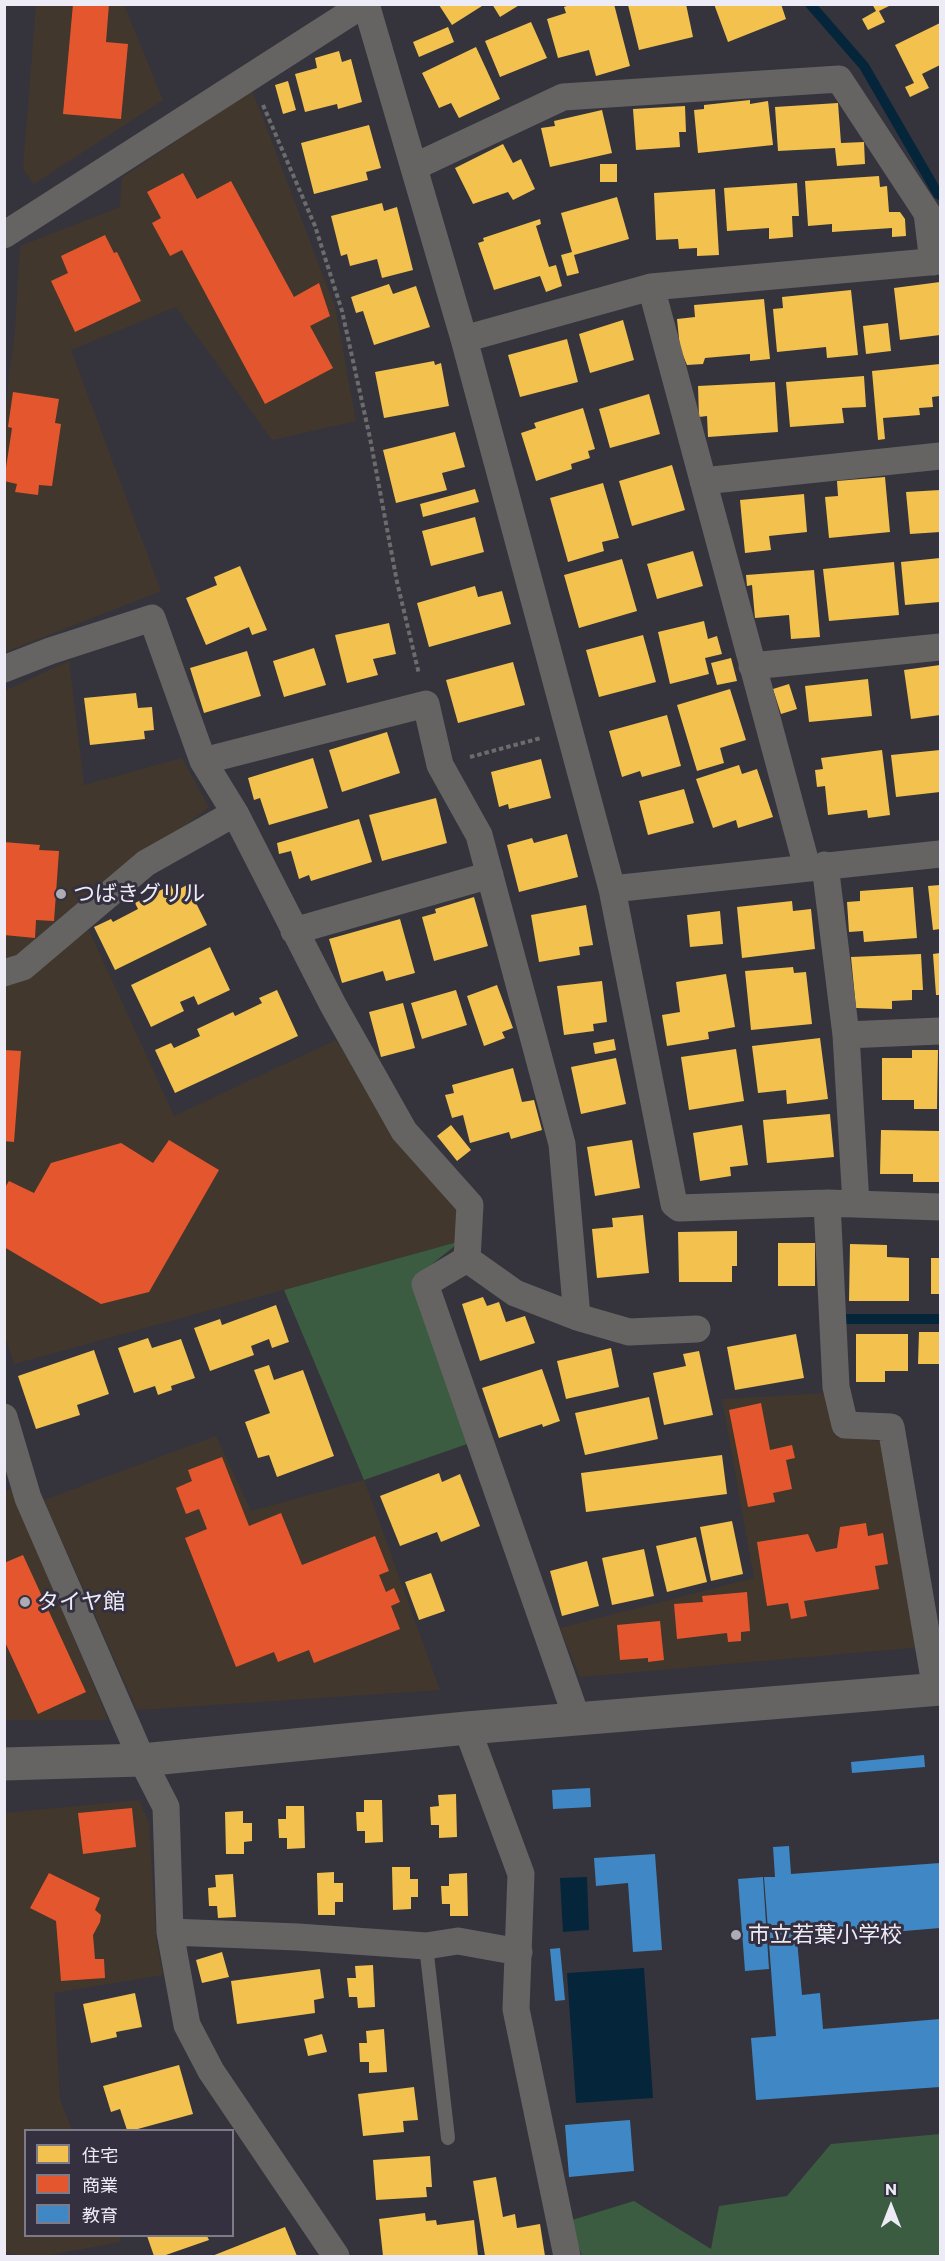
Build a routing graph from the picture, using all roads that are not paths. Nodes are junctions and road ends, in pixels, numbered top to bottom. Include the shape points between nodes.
1 (365, 4) edge
2 (414, 167) junction
3 (4, 235) edge
4 (937, 261) edge
5 (651, 287) junction
6 (464, 339) junction
7 (940, 456) edge
8 (703, 481) junction
9 (940, 647) edge
10 (752, 666) junction
11 (4, 669) edge
12 (203, 760) junction
13 (235, 813) junction
14 (940, 854) edge
15 (816, 866) junction
16 (490, 876) junction
17 (612, 889) junction
18 (294, 931) junction
19 (4, 974) edge
20 (940, 1030) edge
21 (846, 1035) junction
22 (827, 1203) junction
23 (856, 1204) junction
24 (940, 1207) edge
25 (467, 1259) junction
26 (577, 1317) junction
27 (698, 1329) dead end
28 (4, 1417) edge
29 (938, 1690) edge
30 (577, 1719) junction
31 (468, 1728) junction
32 (142, 1760) junction
33 (4, 1764) edge
34 (170, 1932) junction
35 (426, 1946) junction
36 (519, 1952) junction
37 (448, 2138) dead end
38 (336, 2256) edge
39 (567, 2256) edge

1 - 2 street
1 - 3 street
2 - 4 street via 563,97 839,79 927,213
2 - 6 street
4 - 5 street
5 - 6 street
5 - 8 street
6 - 17 street
7 - 8 street
8 - 10 street
9 - 10 street
10 - 15 street
11 - 12 street via 152,618
12 - 13 street
12 - 16 street via 426,704 440,765 479,835
13 - 18 street
13 - 19 street via 146,863 22,967
14 - 15 street
15 - 17 street
15 - 21 street
16 - 18 street
16 - 26 street via 561,1144
17 - 22 street via 674,1204 679,1208
18 - 25 street via 404,1131 470,1205
20 - 21 street
21 - 23 street
22 - 23 street
22 - 29 street via 836,1387 844,1425 891,1427
23 - 24 street
25 - 26 street via 515,1293
25 - 30 street via 425,1284
26 - 27 street via 629,1332
28 - 32 street via 28,1498
29 - 30 street
30 - 31 street
31 - 32 street
31 - 36 street via 522,1874
32 - 33 street
32 - 34 street via 166,1807
34 - 35 street
34 - 38 street via 187,2025 211,2071
35 - 36 street via 458,1941
35 - 37 lane
36 - 39 street via 516,2009

